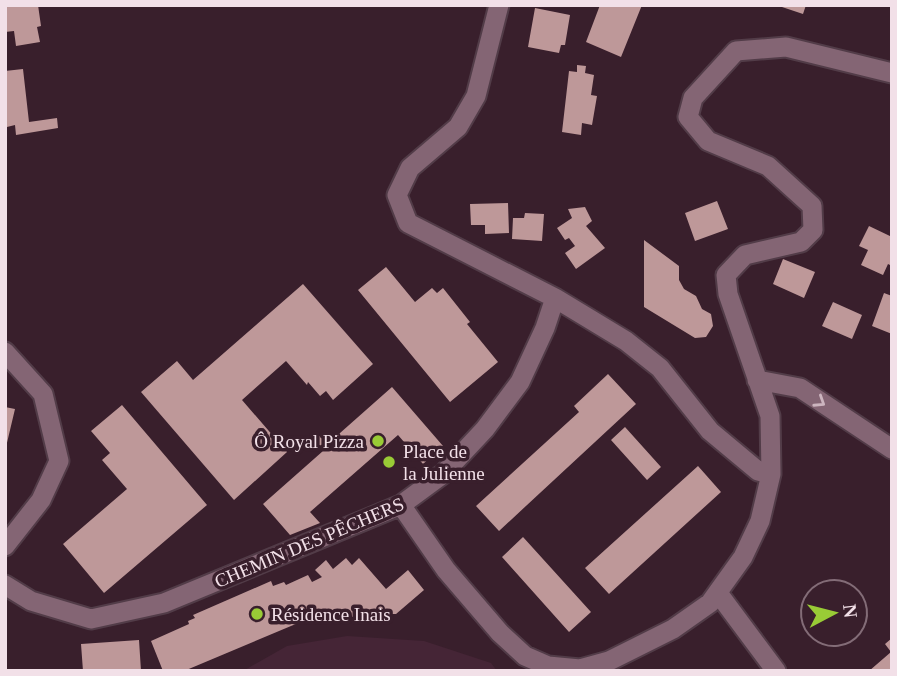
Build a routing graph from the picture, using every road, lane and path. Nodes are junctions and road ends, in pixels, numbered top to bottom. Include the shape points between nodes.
1 (499, 5) edge
2 (892, 73) edge
3 (555, 298) junction
4 (5, 352) edge
5 (757, 380) junction
6 (892, 449) edge
7 (771, 474) junction
8 (401, 505) junction
9 (5, 546) edge
10 (5, 585) edge
11 (718, 593) junction
12 (776, 671) edge

1 - 3 street via 476,96 458,127 410,168 397,195 408,223
2 - 5 street via 786,47 736,51 692,98 688,117 708,141 768,166 812,206 813,230 801,243 745,255 726,275
3 - 7 street via 626,341 660,368 710,431 758,471
3 - 8 street, CHEMIN DES PÊCHERS via 520,382 443,474
4 - 9 street via 43,394 60,461 41,500
5 -> 6 street via 800,388
5 - 7 street via 769,416
7 - 11 street via 760,521
8 - 10 street, CHEMIN DES PÊCHERS via 164,603 92,619 31,601
8 - 11 street via 446,570 500,632 525,656 548,666 580,668 609,661 673,629
11 - 12 street

